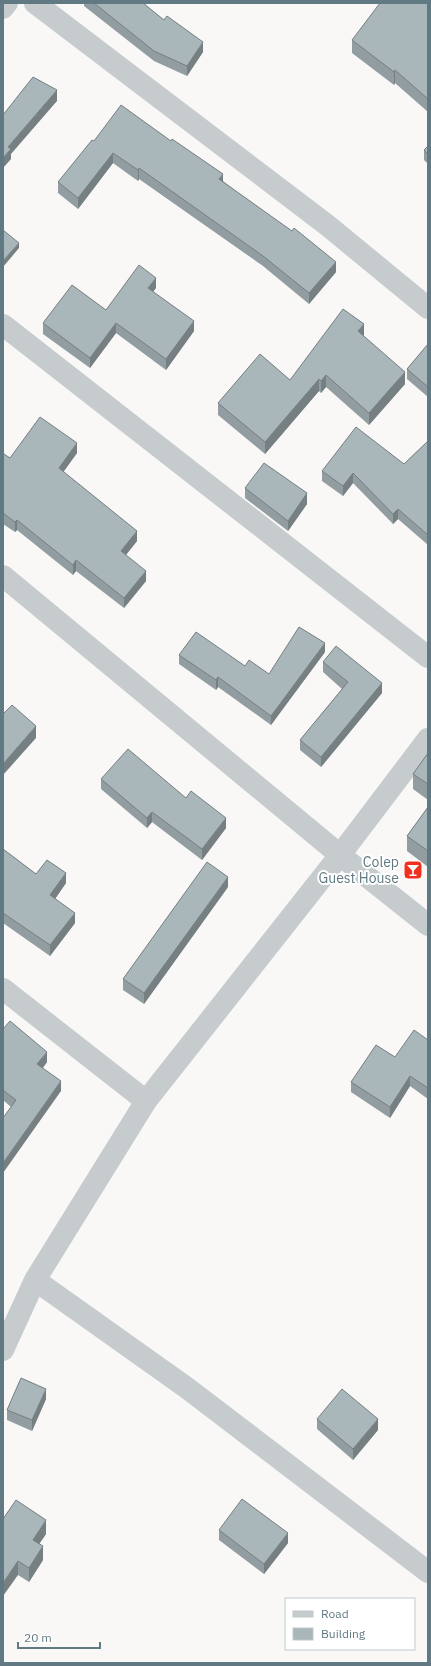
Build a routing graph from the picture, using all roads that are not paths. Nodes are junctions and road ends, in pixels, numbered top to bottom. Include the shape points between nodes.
1 (7, 3) edge
2 (35, 3) edge
3 (3, 8) edge
4 (428, 308) edge
5 (3, 325) edge
6 (3, 576) edge
7 (428, 657) edge
8 (428, 739) edge
9 (340, 855) junction
10 (428, 925) edge
11 (3, 989) edge
12 (146, 1102) junction
13 (35, 1280) junction
14 (3, 1350) edge
15 (428, 1572) edge

1 - 3 street
2 - 4 street via 320,220
5 - 7 street
6 - 9 street
8 - 9 street
9 - 10 street
9 - 12 street
11 - 12 street
12 - 13 street
13 - 14 street
13 - 15 street via 187,1388

